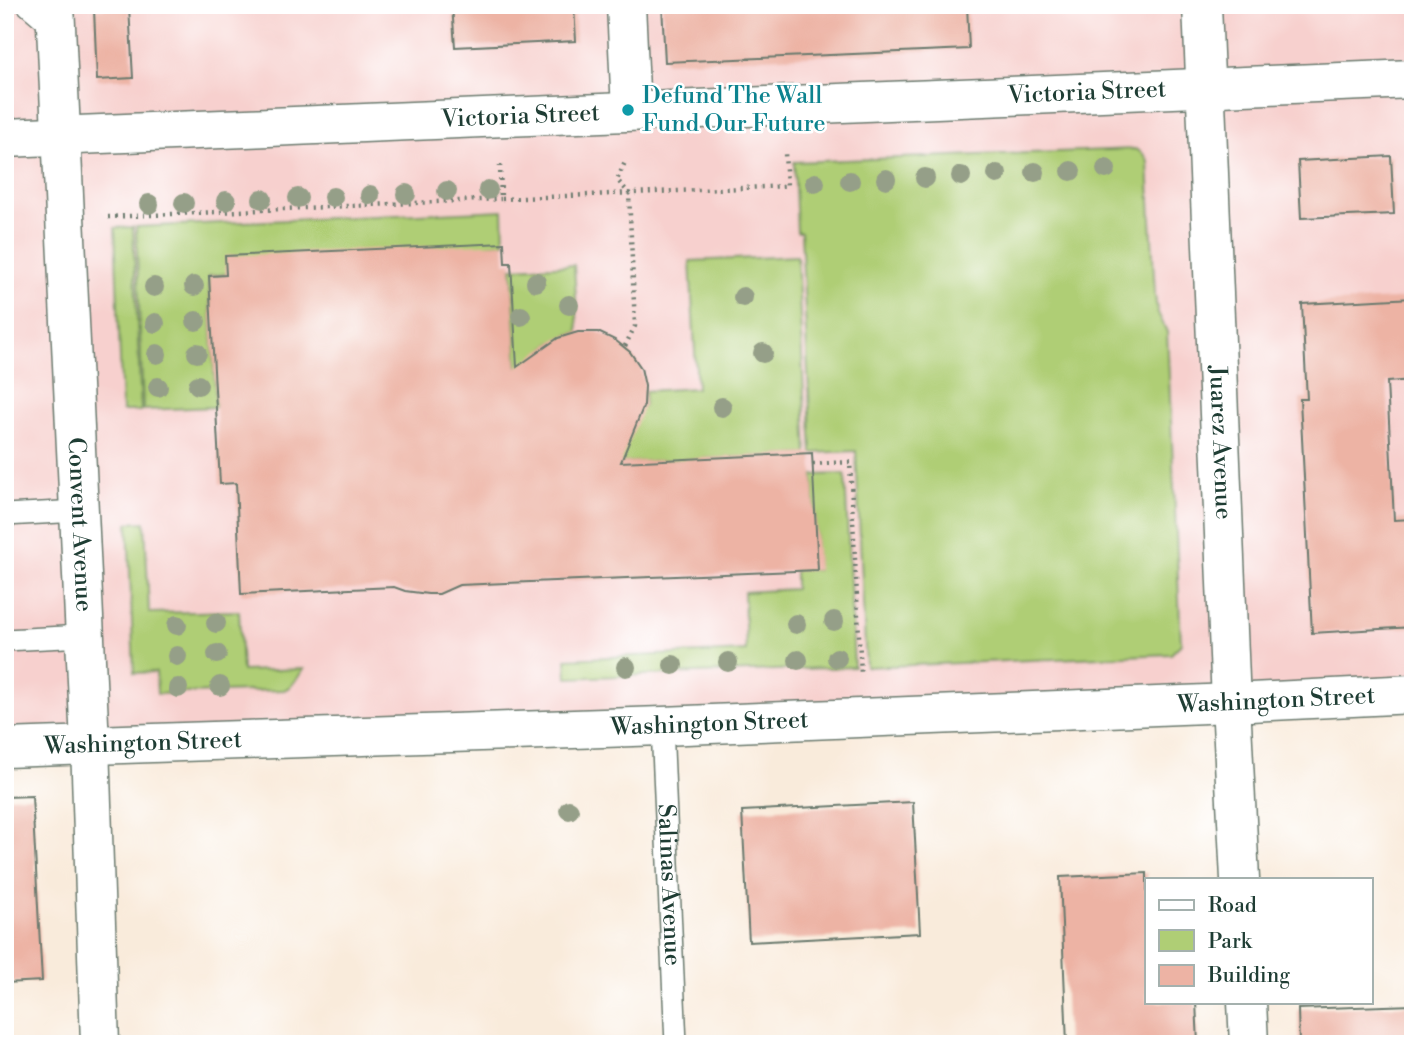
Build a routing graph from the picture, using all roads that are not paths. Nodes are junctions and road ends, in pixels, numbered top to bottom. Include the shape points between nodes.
1 (626, 5) edge
2 (1202, 5) edge
3 (46, 13) edge
4 (1413, 79) edge
5 (1206, 88) junction
6 (631, 111) junction
7 (60, 136) junction
8 (5, 138) edge
9 (79, 511) junction
10 (5, 515) edge
11 (85, 636) junction
12 (5, 640) edge
13 (1413, 694) edge
14 (1231, 703) junction
15 (662, 726) junction
16 (90, 744) junction
17 (5, 748) edge
18 (1240, 878) edge
19 (1247, 1004) edge
20 (100, 1044) edge
21 (676, 1044) edge
22 (1249, 1044) edge

1 - 6 main road
2 - 5 main road, Juarez Avenue
3 - 7 main road, Convent Avenue
4 - 5 main road, Victoria Street
5 - 6 main road, Victoria Street
5 - 14 main road, Juarez Avenue
6 - 7 main road, Victoria Street
7 - 8 main road, Victoria Street
7 - 9 main road, Convent Avenue
9 - 10 lane
9 - 11 main road, Convent Avenue
11 - 12 lane
11 - 16 main road, Convent Avenue
13 - 14 main road, Washington Street
14 - 15 main road, Washington Street
14 - 18 main road, Juarez Avenue
15 - 16 main road, Washington Street
15 - 21 lane, Salinas Avenue
16 - 17 main road, Washington Street
16 - 20 main road, Convent Avenue
19 - 22 main road

